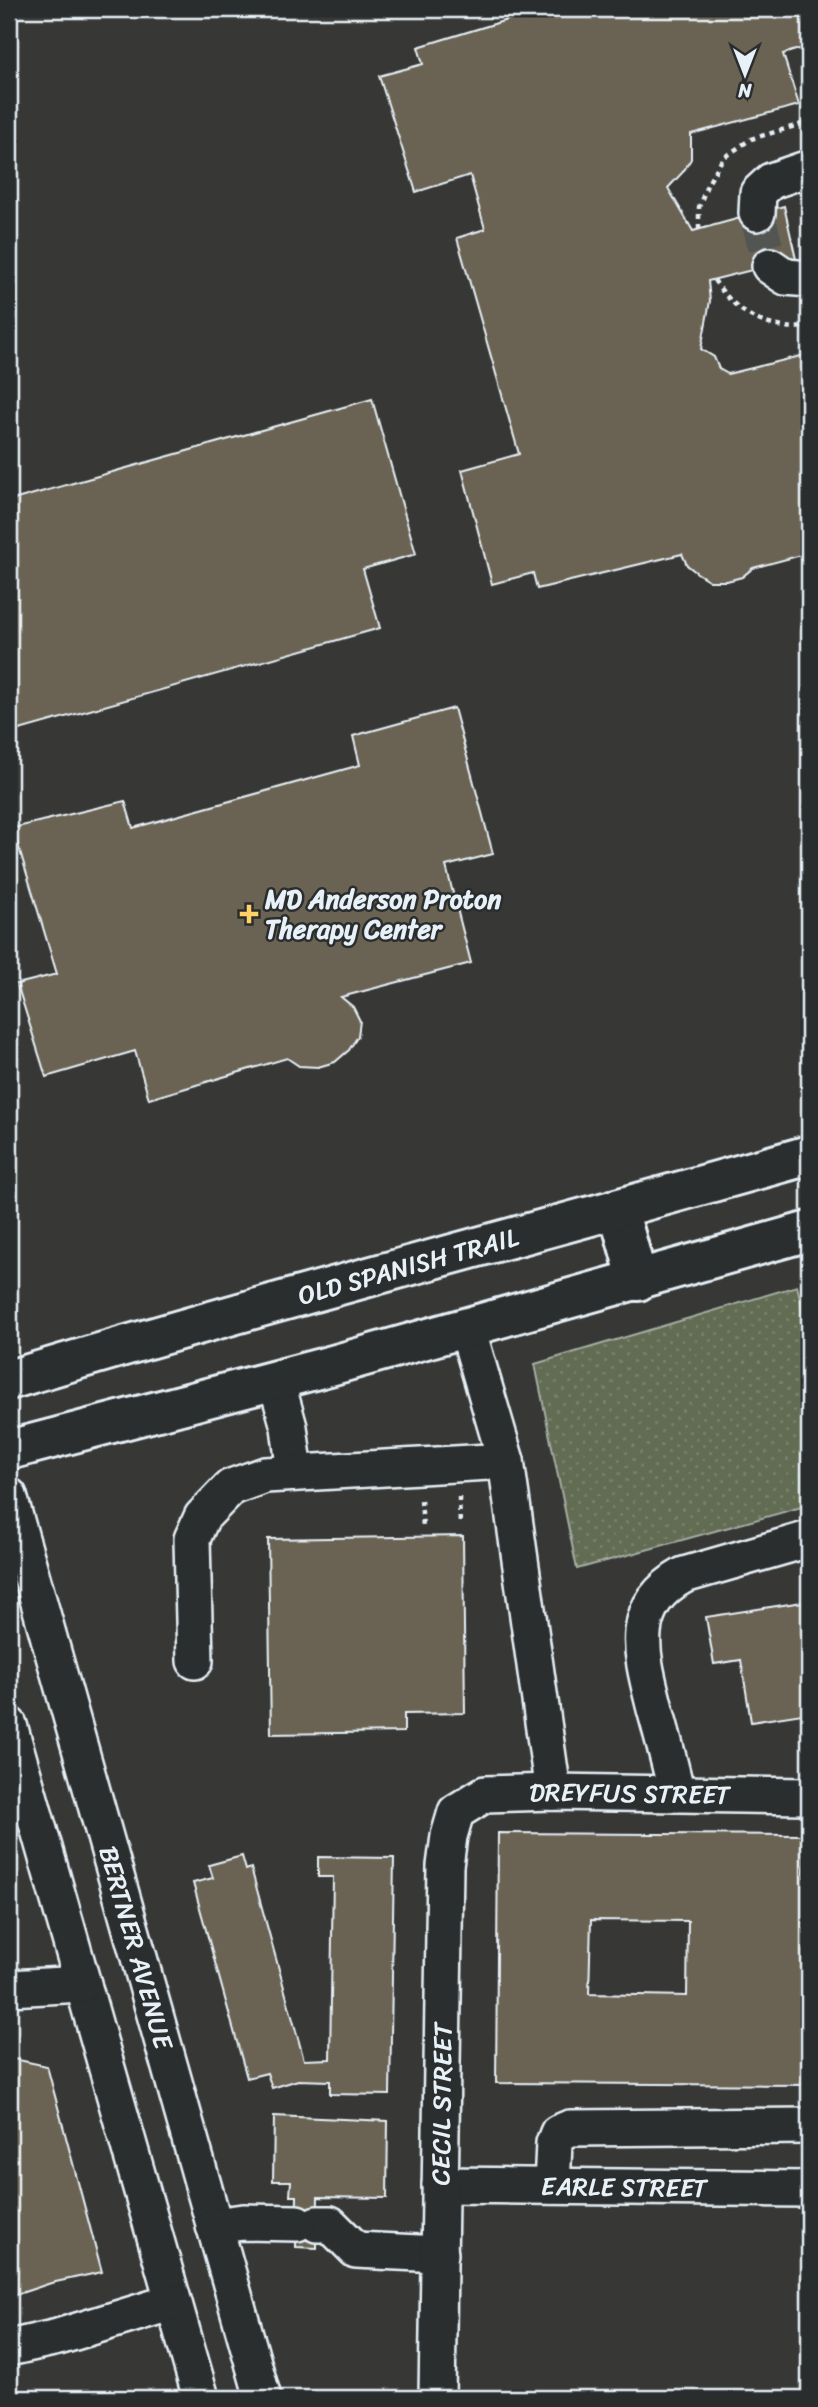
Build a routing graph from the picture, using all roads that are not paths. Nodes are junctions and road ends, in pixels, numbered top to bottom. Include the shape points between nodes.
1 (809, 168) edge
2 (757, 213) tunnel mouth
3 (770, 266) dead end
4 (809, 279) edge
5 (809, 1154) edge
6 (618, 1209) junction
7 (809, 1231) edge
8 (638, 1281) junction
9 (467, 1328) junction
10 (9, 1380) edge
11 (276, 1380) junction
12 (9, 1450) edge
13 (506, 1461) junction
14 (295, 1473) junction
15 (9, 1496) edge
16 (809, 1539) edge
17 (195, 1661) dead end
18 (9, 1725) edge
19 (553, 1792) junction
20 (677, 1794) junction
21 (809, 1796) edge
22 (456, 1812) joint
23 (83, 1984) junction
24 (9, 1988) edge
25 (809, 2126) edge
26 (440, 2185) junction
27 (552, 2186) junction
28 (809, 2189) edge
29 (214, 2226) junction
30 (440, 2254) junction
31 (173, 2302) junction
32 (9, 2348) edge
33 (201, 2398) edge
34 (263, 2398) edge
35 (437, 2398) edge

1 - 2 street via 771,181 758,193
3 - 4 street via 786,277
5 - 6 main road, OLD SPANISH TRAIL
6 - 8 main road
6 - 10 main road, OLD SPANISH TRAIL
7 - 8 main road
8 - 9 main road
9 - 11 main road
9 - 13 street
11 - 12 main road
11 - 14 street
13 - 14 street
13 - 19 street
14 - 17 street via 265,1475 231,1487 202,1517 192,1539
15 - 29 street, BERTNER AVENUE
16 - 20 street via 684,1575 654,1599 642,1630 643,1660
18 - 23 street
19 - 20 street, DREYFUS STREET
19 - 22 street, DREYFUS STREET via 485,1794
20 - 21 street, DREYFUS STREET
22 - 26 street, CECIL STREET via 445,1866
23 - 24 street
23 - 31 street
25 - 27 street via 570,2129 558,2133 554,2143
26 - 27 street, EARLE STREET
26 - 30 street, CECIL STREET
27 - 28 street, EARLE STREET
29 - 30 street via 330,2224 356,2250
29 - 34 street, BERTNER AVENUE
30 - 35 street, CECIL STREET
31 - 32 street
31 - 33 street

